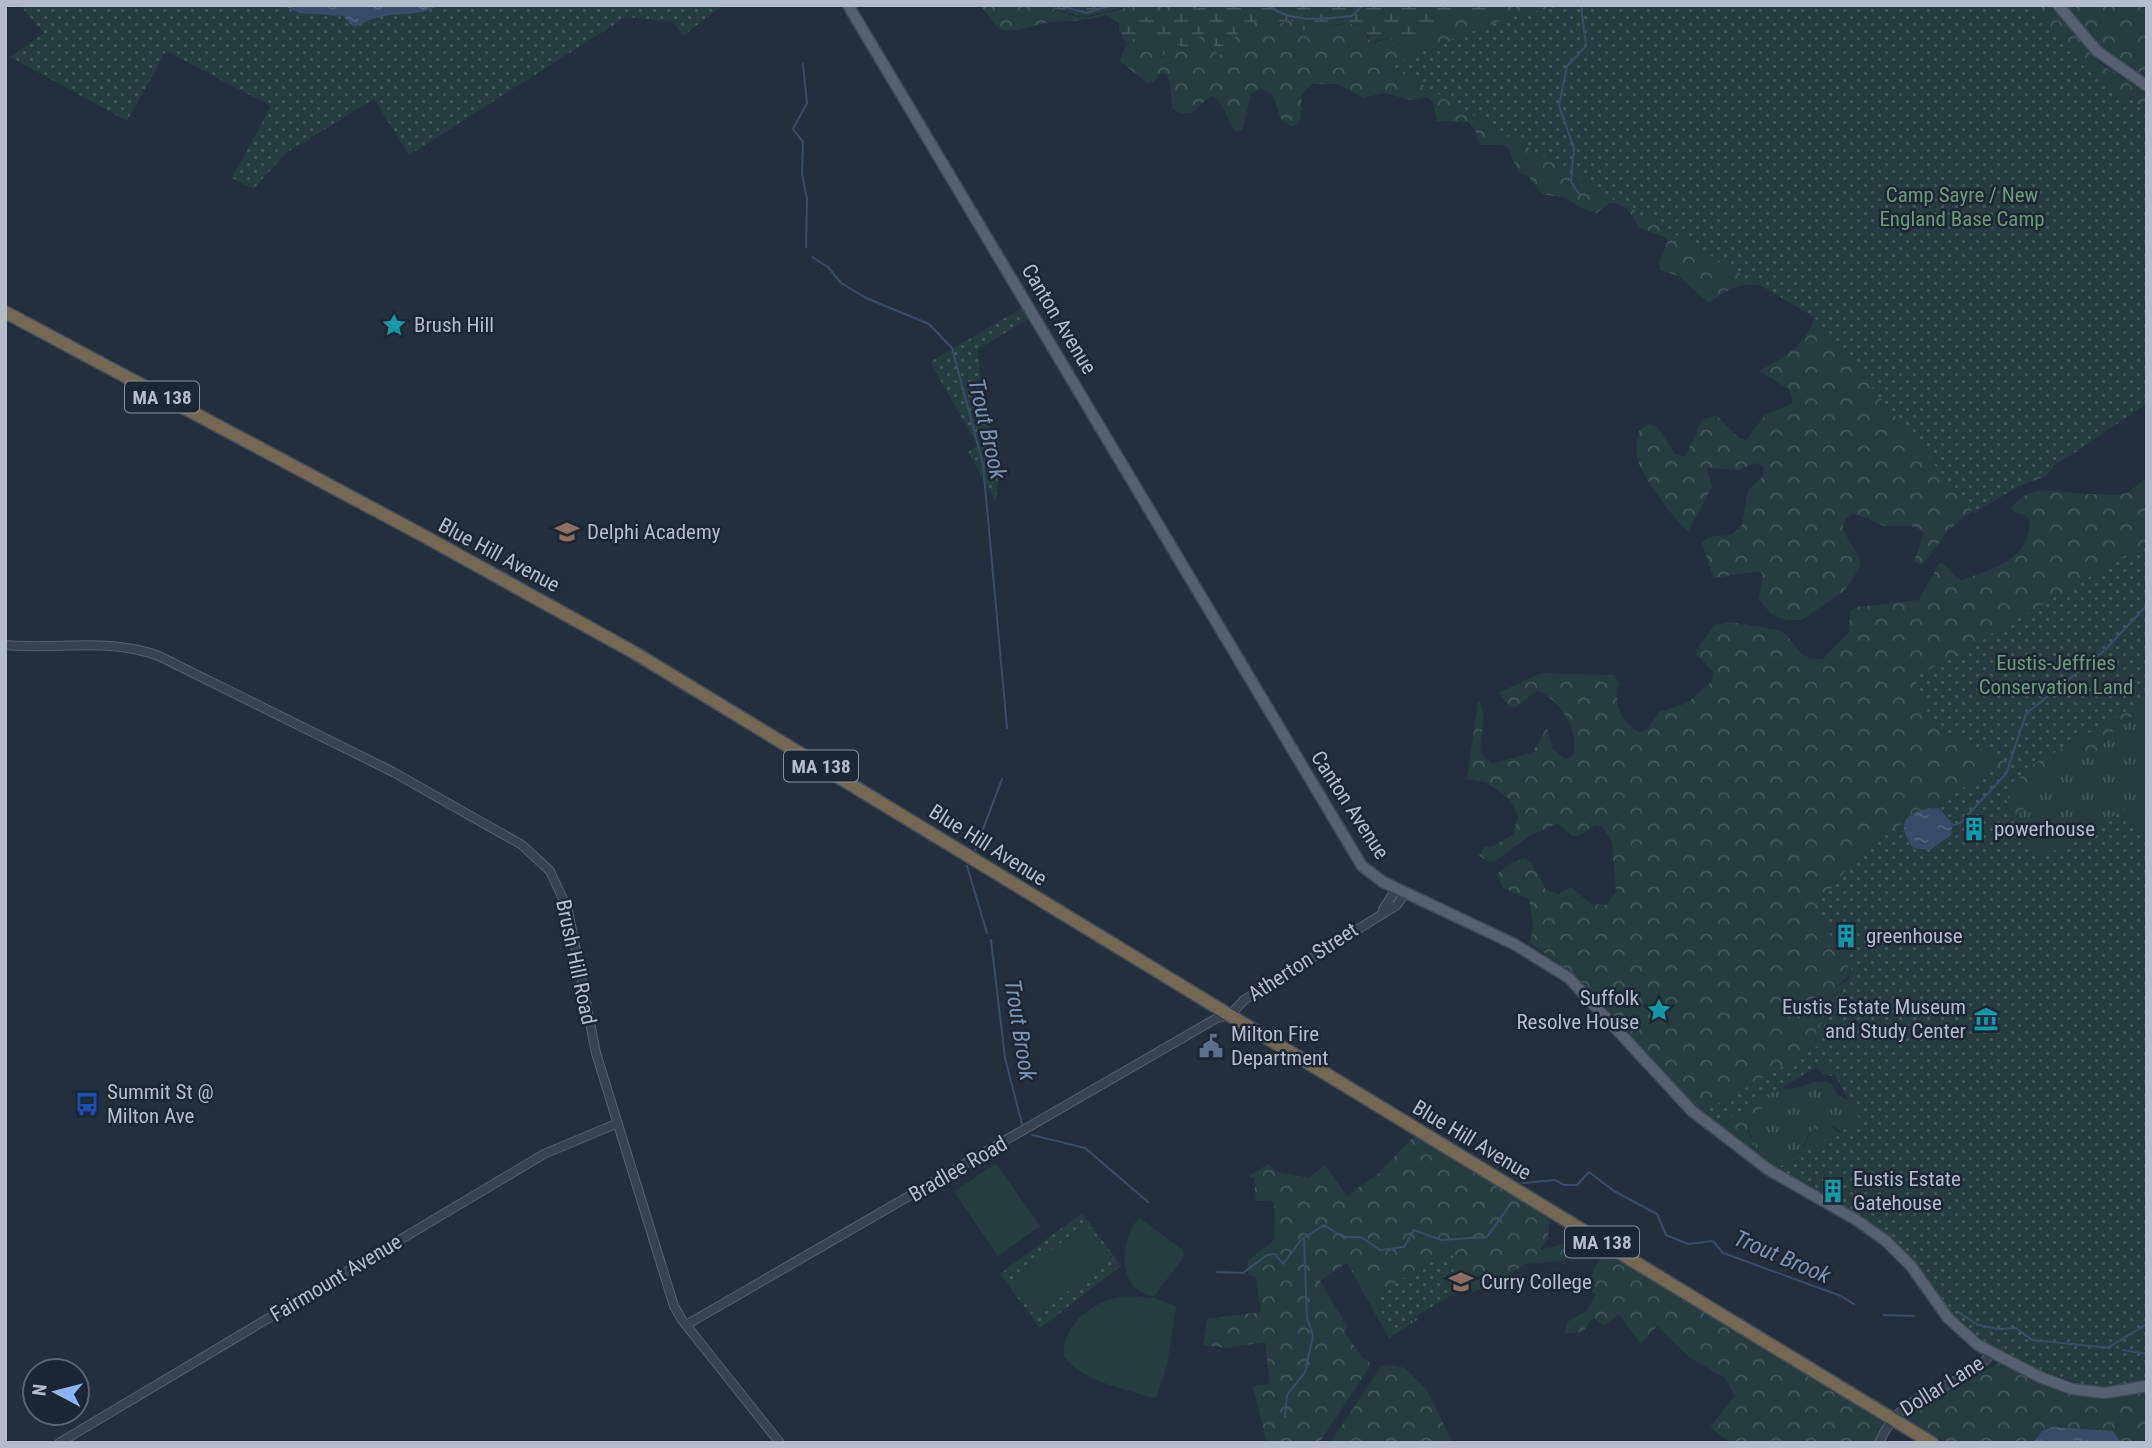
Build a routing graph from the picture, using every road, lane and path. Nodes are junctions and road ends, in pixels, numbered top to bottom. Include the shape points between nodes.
1 (848, 5) edge
2 (2058, 5) edge
3 (2147, 86) edge
4 (5, 313) edge
5 (5, 645) edge
6 (1401, 891) junction
7 (1230, 1015) junction
8 (618, 1123) junction
9 (686, 1325) junction
10 (1992, 1353) junction
11 (2147, 1386) edge
12 (1891, 1419) junction
13 (59, 1443) edge
14 (780, 1443) edge
15 (1879, 1443) edge
16 (1931, 1443) edge

1 - 6 main road, Canton Avenue via 1357,859 1372,875
2 - 3 main road via 2101,55
4 - 7 highway, Blue Hill Avenue / MA 138 via 575,618
5 - 8 street, Brush Hill Road via 106,644 153,654 386,768 530,851 550,871 564,898 591,1033
6 - 7 street, Atherton Street via 1397,905 1244,1000
6 - 10 main road, Canton Avenue via 1514,944 1569,978 1692,1111 1769,1170 1886,1241 1906,1260 1952,1323
7 - 9 street, Bradlee Road via 1217,1018
7 - 12 highway, Blue Hill Avenue / MA 138
8 - 9 street, Brush Hill Road via 670,1295
8 - 13 street, Fairmount Avenue via 544,1154
9 - 14 street, Brush Hill Road
10 - 11 main road, Canton Avenue via 2078,1390 2105,1393
10 - 12 street, Dollar Lane via 1980,1366 1912,1401
12 - 15 street
12 - 16 highway, Blue Hill Avenue / MA 138

